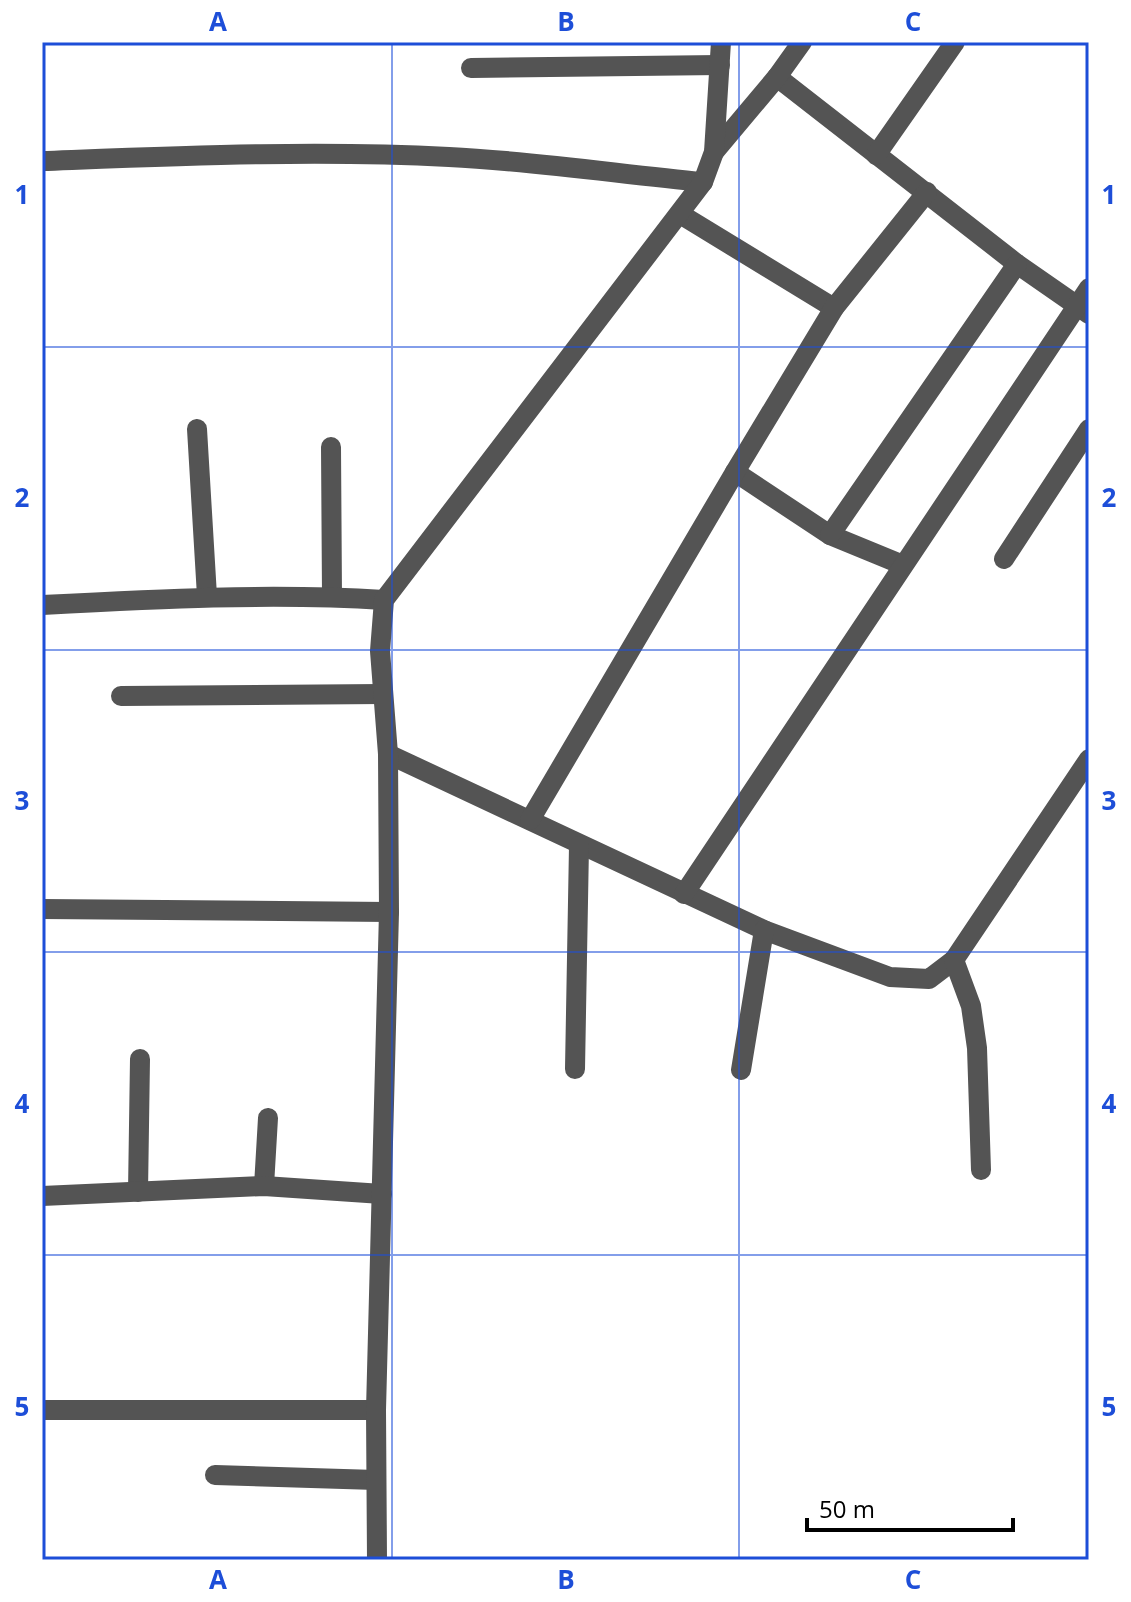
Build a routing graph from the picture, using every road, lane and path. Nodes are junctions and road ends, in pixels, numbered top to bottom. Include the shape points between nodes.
1 (721, 42) edge
2 (802, 42) edge
3 (955, 42) edge
4 (720, 65) junction
5 (471, 68) dead end
6 (777, 77) junction
7 (714, 152) junction
8 (876, 155) junction
9 (42, 161) edge
10 (703, 182) junction
11 (927, 192) junction
12 (680, 214) junction
13 (1017, 264) junction
14 (1085, 303) edge
15 (834, 308) junction
16 (197, 429) dead end
17 (1089, 429) edge
18 (331, 447) dead end
19 (735, 472) junction
20 (830, 535) junction
21 (1004, 559) dead end
22 (903, 565) junction
23 (207, 596) junction
24 (332, 596) junction
25 (384, 600) junction
26 (42, 605) edge
27 (383, 694) junction
28 (121, 696) dead end
29 (388, 754) junction
30 (1089, 759) edge
31 (530, 820) junction
32 (579, 846) junction
33 (684, 894) junction
34 (42, 909) edge
35 (389, 912) junction
36 (764, 930) junction
37 (954, 960) junction
38 (140, 1059) dead end
39 (575, 1069) dead end
40 (741, 1070) dead end
41 (268, 1118) dead end
42 (981, 1170) dead end
43 (264, 1186) junction
44 (138, 1192) junction
45 (382, 1194) junction
46 (42, 1196) edge
47 (42, 1410) edge
48 (376, 1410) junction
49 (215, 1475) dead end
50 (376, 1480) junction
51 (377, 1560) edge

1 - 4 street
2 - 6 street
3 - 8 street
4 - 5 street
4 - 7 street
6 - 7 street
6 - 8 street
7 - 10 street
8 - 11 street
9 - 10 street via 234,154 452,157
10 - 12 street
11 - 13 street
11 - 15 street
12 - 15 street
12 - 25 street
13 - 14 street
13 - 20 street
14 - 22 street
15 - 19 street
16 - 23 street
17 - 21 street
18 - 24 street
19 - 20 street
19 - 31 street
20 - 22 street
22 - 33 street
23 - 24 street
23 - 26 street
24 - 25 street
25 - 27 street
27 - 28 street
27 - 29 street
29 - 31 street
29 - 35 street
30 - 37 street
31 - 32 street
32 - 33 street
32 - 39 street
33 - 36 street
34 - 35 street
35 - 45 street
36 - 37 street via 890,977 929,979
36 - 40 street
37 - 42 street via 971,1006 977,1048
38 - 44 street
41 - 43 street
43 - 44 street
43 - 45 street
44 - 46 street
45 - 48 street
47 - 48 street
48 - 50 street
49 - 50 street
50 - 51 street

